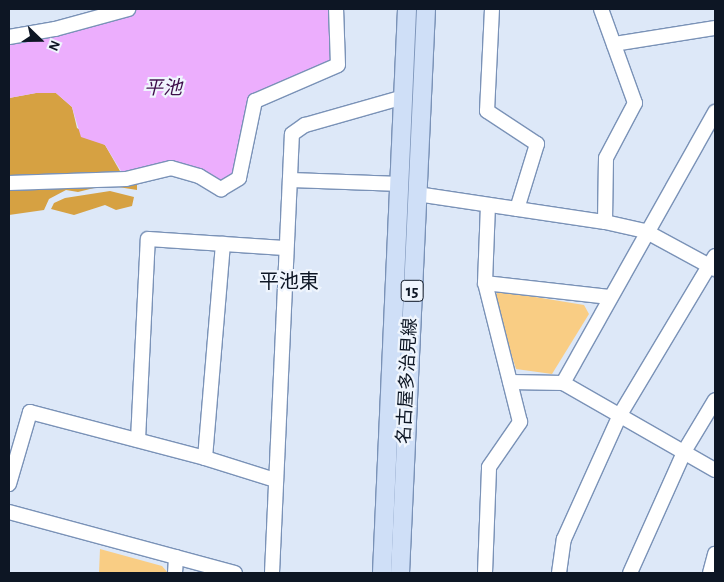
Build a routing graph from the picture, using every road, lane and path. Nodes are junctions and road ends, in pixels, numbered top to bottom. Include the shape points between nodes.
1 (128, 9) edge
2 (336, 9) edge
3 (407, 9) edge
4 (426, 9) edge
5 (492, 9) edge
6 (601, 9) edge
7 (715, 28) edge
8 (9, 37) edge
9 (614, 44) junction
10 (404, 97) junction
11 (715, 112) edge
12 (291, 180) junction
13 (9, 183) edge
14 (401, 184) junction
15 (417, 194) junction
16 (488, 206) junction
17 (517, 209) junction
18 (605, 222) junction
19 (645, 231) junction
20 (223, 244) junction
21 (285, 248) junction
22 (713, 264) edge
23 (485, 283) junction
24 (609, 297) junction
25 (510, 382) junction
26 (563, 382) junction
27 (715, 400) edge
28 (621, 413) junction
29 (138, 440) junction
30 (685, 450) junction
31 (205, 458) junction
32 (715, 470) edge
33 (275, 480) junction
34 (9, 484) edge
35 (9, 512) edge
36 (715, 554) edge
37 (176, 557) junction
38 (175, 573) edge
39 (235, 573) edge
40 (272, 573) edge
41 (382, 573) edge
42 (400, 573) edge
43 (485, 573) edge
44 (560, 573) edge
45 (630, 573) edge
46 (710, 573) edge

1 - 8 street via 55,30
2 - 13 street via 338,64 255,102 240,178 221,189 199,176 171,168 126,179
3 - 10 main road, 名古屋多治見線 / 15
4 - 15 main road, 名古屋多治見線 / 15
5 - 17 street via 487,111 537,144
6 - 9 street
7 - 9 street
9 - 18 street via 635,104 606,158
10 - 12 street via 298,129 292,134
10 - 14 main road, 名古屋多治見線 / 15
11 - 19 street
12 - 14 street
12 - 21 street
14 - 41 main road, 名古屋多治見線 / 15
15 - 16 street
15 - 42 main road, 名古屋多治見線 / 15
16 - 17 street
16 - 23 street
17 - 18 street
18 - 19 street
19 - 22 street
19 - 24 street
20 - 21 street
20 - 29 street via 148,239
20 - 31 street
21 - 33 street
22 - 28 street
23 - 24 street
23 - 25 street
24 - 26 street
25 - 26 street
25 - 43 street via 520,422 489,467
26 - 28 street
27 - 30 street
28 - 30 street
28 - 44 street via 564,539
29 - 31 street
29 - 34 street via 30,412
30 - 32 street
30 - 45 street
31 - 33 street
33 - 40 street
35 - 37 street
36 - 46 street
37 - 38 street
37 - 39 street

